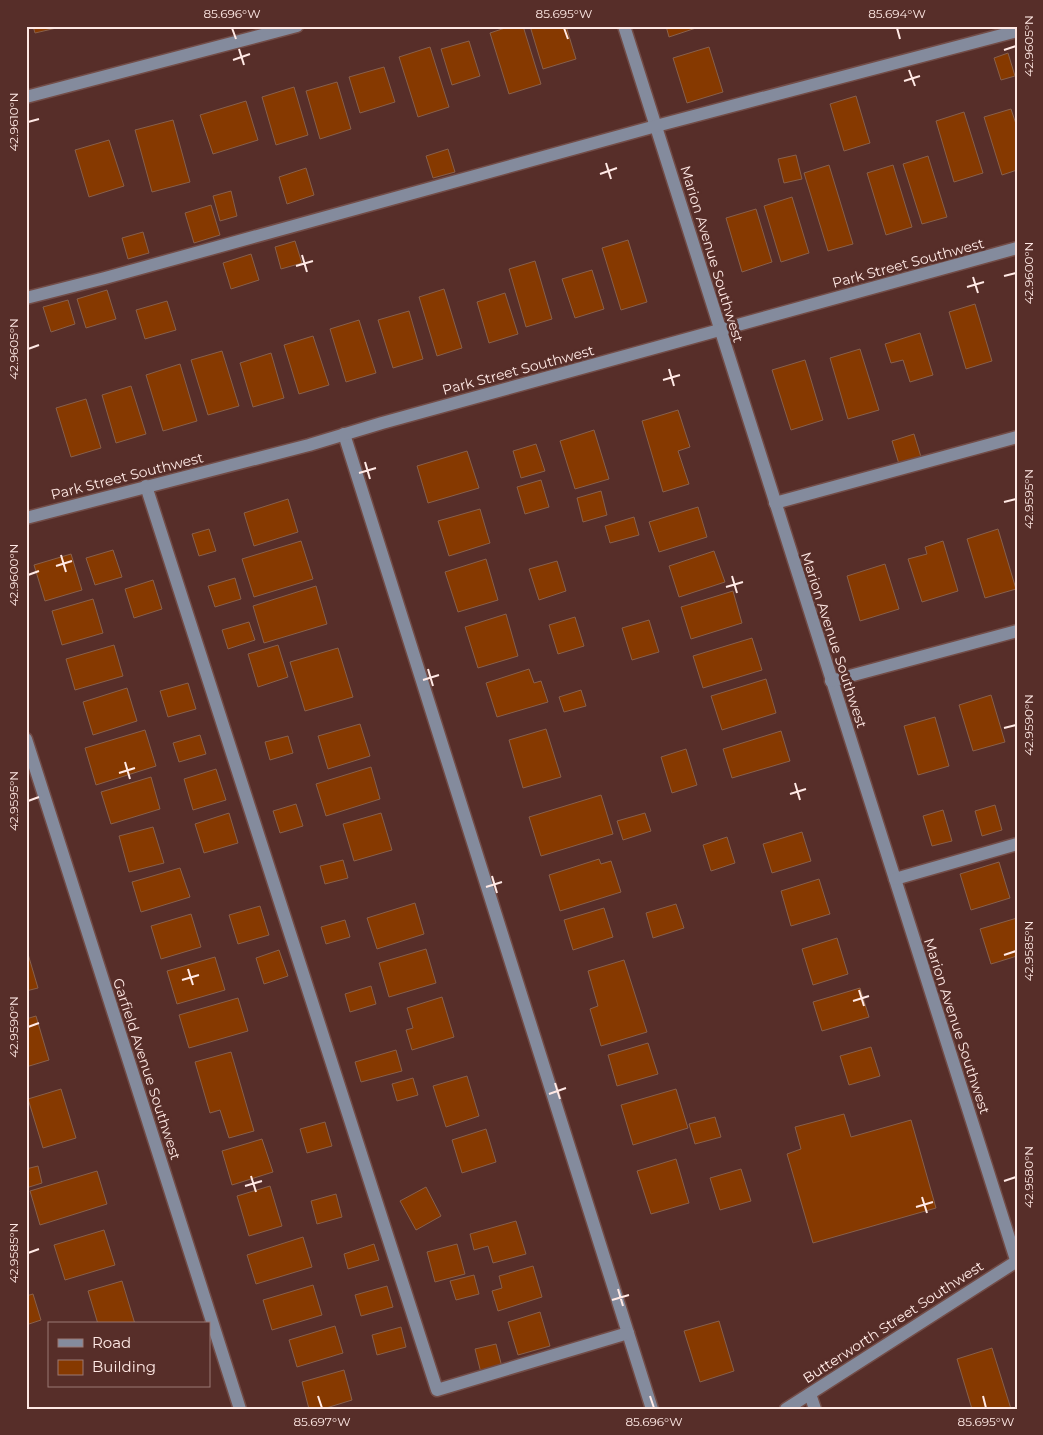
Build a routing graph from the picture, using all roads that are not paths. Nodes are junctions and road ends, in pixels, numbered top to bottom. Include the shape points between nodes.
1 (296, 26) edge
2 (624, 26) edge
3 (1017, 31) edge
4 (26, 97) edge
5 (656, 126) junction
6 (1017, 248) edge
7 (26, 298) edge
8 (720, 330) junction
9 (344, 434) junction
10 (1017, 437) edge
11 (146, 486) junction
12 (775, 504) junction
13 (26, 518) edge
14 (1017, 631) edge
15 (832, 681) junction
16 (26, 739) edge
17 (1017, 844) edge
18 (895, 879) junction
19 (1017, 1261) edge
20 (628, 1333) junction
21 (810, 1394) junction
22 (240, 1409) edge
23 (652, 1409) edge
24 (786, 1409) edge
25 (815, 1409) edge

1 - 4 street
2 - 5 street, Marion Avenue Southwest
3 - 5 street
5 - 7 street
5 - 8 street, Marion Avenue Southwest
6 - 8 street, Park Street Southwest
8 - 9 street, Park Street Southwest
8 - 12 street, Marion Avenue Southwest
9 - 11 street, Park Street Southwest via 310,446
9 - 20 street
10 - 12 street
11 - 13 street, Park Street Southwest
11 - 20 street via 437,1390
12 - 15 street, Marion Avenue Southwest
14 - 15 street
15 - 18 street, Marion Avenue Southwest
16 - 22 street, Garfield Avenue Southwest
17 - 18 street
18 - 19 street, Marion Avenue Southwest
19 - 21 street, Butterworth Street Southwest
20 - 23 street
21 - 24 street, Butterworth Street Southwest
21 - 25 street

